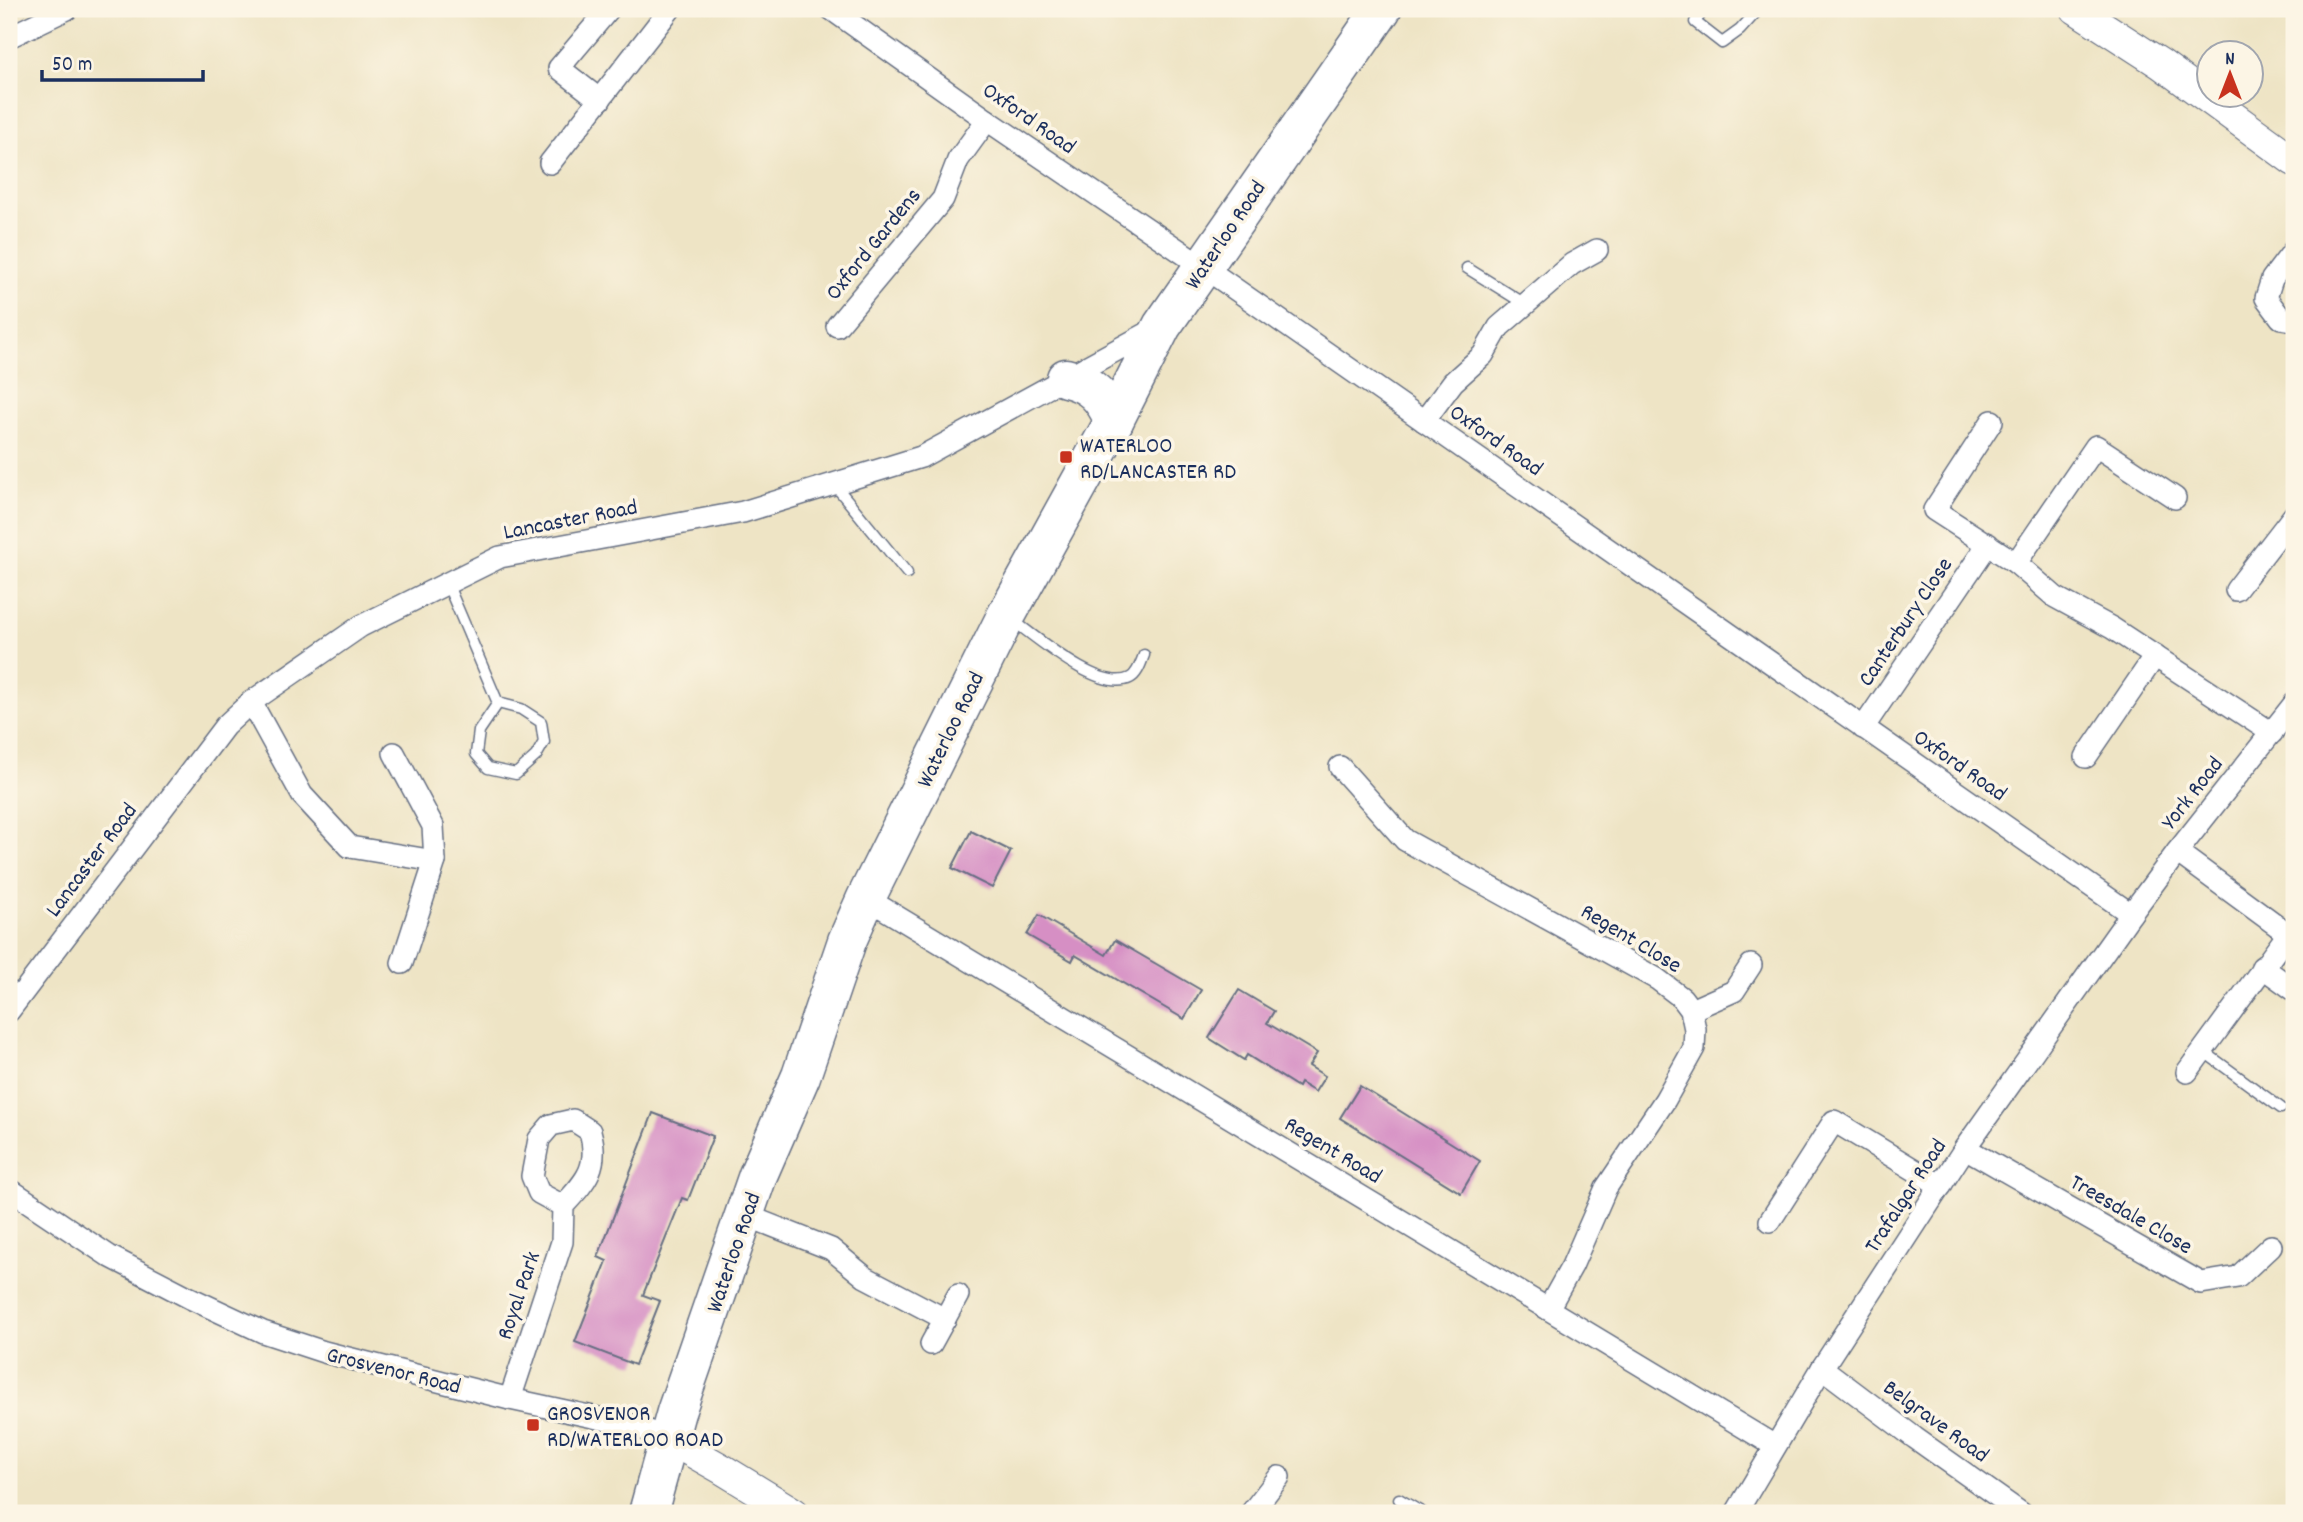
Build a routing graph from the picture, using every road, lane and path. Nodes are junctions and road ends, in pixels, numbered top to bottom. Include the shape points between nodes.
1 (66, 9) edge
2 (610, 9) edge
3 (670, 9) edge
4 (831, 9) edge
5 (1382, 9) edge
6 (1704, 9) edge
7 (1759, 9) edge
8 (2089, 12) edge
9 (9, 37) edge
10 (600, 100) junction
11 (987, 120) junction
12 (2294, 161) edge
13 (550, 163) dead end
14 (1597, 250) dead end
15 (2294, 250) edge
16 (1202, 266) junction
17 (1467, 268) dead end
18 (1525, 304) junction
19 (2294, 320) edge
20 (837, 326) dead end
21 (1162, 326) junction
22 (1066, 378) junction
23 (1114, 421) junction
24 (1424, 421) junction
25 (1992, 421) dead end
26 (834, 484) junction
27 (2175, 498) dead end
28 (2294, 515) edge
29 (1988, 544) junction
30 (2016, 563) junction
31 (907, 573) dead end
32 (447, 583) junction
33 (2236, 590) dead end
34 (1006, 616) junction
35 (1144, 655) dead end
36 (2155, 656) junction
37 (251, 702) junction
38 (498, 703) junction
39 (2294, 704) edge
40 (1863, 728) junction
41 (2272, 733) junction
42 (394, 753) dead end
43 (2086, 757) dead end
44 (1340, 767) dead end
45 (2177, 852) junction
46 (435, 861) junction
47 (866, 898) junction
48 (2131, 914) junction
49 (2291, 936) edge
50 (402, 963) dead end
51 (1751, 965) dead end
52 (2262, 967) junction
53 (2294, 990) edge
54 (13, 996) edge
55 (1691, 1010) junction
56 (2203, 1051) junction
57 (2187, 1072) dead end
58 (2281, 1108) dead end
59 (1965, 1148) junction
60 (1941, 1186) junction
61 (9, 1189) edge
62 (563, 1206) dead end
63 (745, 1215) junction
64 (1770, 1221) dead end
65 (2271, 1246) dead end
66 (958, 1295) dead end
67 (1548, 1309) junction
68 (945, 1319) junction
69 (931, 1344) dead end
70 (1822, 1368) junction
71 (510, 1399) junction
72 (668, 1439) junction
73 (1775, 1446) junction
74 (1279, 1477) dead end
75 (1399, 1499) dead end
76 (648, 1513) edge
77 (793, 1513) edge
78 (1251, 1513) edge
79 (1423, 1513) edge
80 (1736, 1513) edge
81 (2021, 1513) edge

1 - 9 street
2 - 10 street via 559,68
3 - 10 street
4 - 11 street, Oxford Road
5 - 16 highway, Waterloo Road
6 - 7 lane via 1695,22 1722,43
8 - 12 street
10 - 13 street
11 - 16 street, Oxford Road
11 - 20 street, Oxford Gardens via 958,160 943,199
14 - 18 street via 1572,264
15 - 19 street via 2272,279 2266,298 2281,318
16 - 21 highway, Waterloo Road
16 - 24 street, Oxford Road
17 - 18 lane
18 - 24 street via 1499,327 1483,355 1453,382
21 - 22 street, Lancaster Road
21 - 23 highway, Waterloo Road
22 - 23 highway via 1087,384
22 - 26 street, Lancaster Road via 921,457
23 - 34 highway, Waterloo Road
24 - 40 street, Oxford Road
25 - 29 street via 1934,510
26 - 31 lane
26 - 32 street, Lancaster Road via 743,512 500,557
27 - 30 street via 2096,446
28 - 33 street
29 - 30 street
29 - 40 street, Canterbury Close
30 - 36 street via 2055,597
32 - 37 street, Lancaster Road via 361,626
32 - 38 lane
34 - 35 lane via 1102,679 1130,678
34 - 47 highway, Waterloo Road
36 - 41 street
36 - 43 street
37 - 46 street via 302,796 350,847
37 - 54 street, Lancaster Road via 225,726
38 - 38 lane via 479,731 476,754 488,768 516,774 544,742 541,722
39 - 41 street, York Road
40 - 48 street, Oxford Road
41 - 45 street, York Road
42 - 46 street via 433,826
44 - 55 street, Regent Close via 1405,839 1657,979
45 - 48 street, York Road
45 - 49 street
46 - 50 street
47 - 63 highway, Waterloo Road
47 - 67 street, Regent Road
48 - 59 street, Trafalgar Road
49 - 52 street
51 - 55 street via 1734,991
52 - 53 street
52 - 56 street
55 - 67 street via 1694,1048 1606,1188
56 - 57 street
56 - 58 lane
59 - 60 street, Trafalgar Road
59 - 65 street, Treesdale Close via 2201,1283 2238,1278
60 - 64 street via 1835,1121
60 - 70 street, Trafalgar Road
61 - 71 street, Grosvenor Road via 109,1256 263,1332
62 - 71 street, Royal Park via 562,1242
63 - 68 street via 831,1249 865,1278
63 - 72 highway, Waterloo Road
66 - 68 street
67 - 73 street, Regent Road
68 - 69 street
70 - 73 street, Trafalgar Road
70 - 81 street, Belgrave Road
71 - 72 street, Grosvenor Road via 635,1426
72 - 76 highway, Waterloo Road
72 - 77 street, Grosvenor Road
73 - 80 street, Trafalgar Road
74 - 78 street
75 - 79 lane

